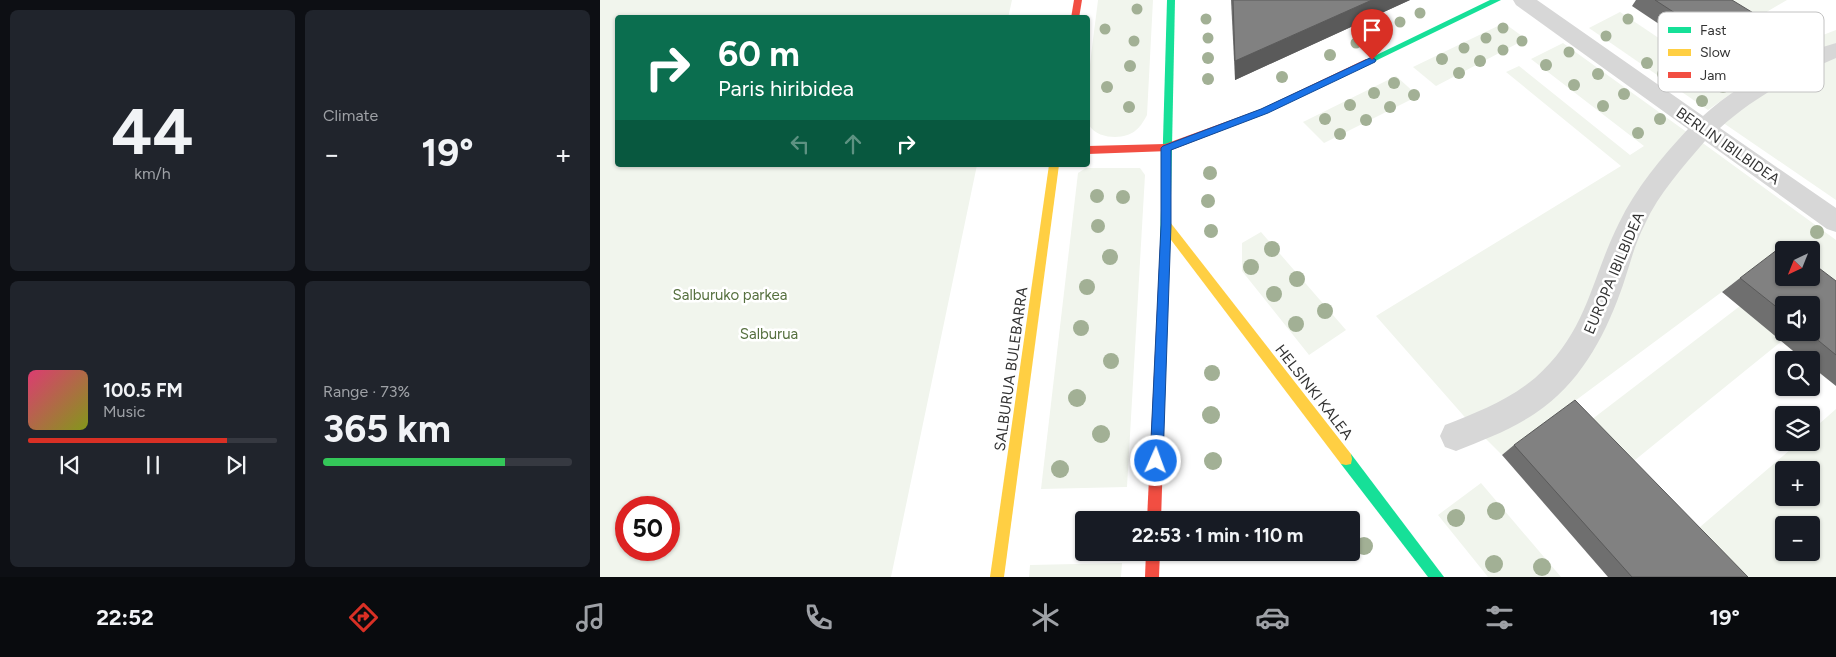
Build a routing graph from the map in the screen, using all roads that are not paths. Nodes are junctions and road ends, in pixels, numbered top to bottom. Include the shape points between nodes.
1 (1078, 0) edge
2 (1171, 0) edge
3 (1497, 0) edge
4 (1522, 0) edge
5 (1076, 15) edge
6 (1836, 50) edge
7 (1824, 55) edge
8 (1749, 92) edge
9 (1704, 128) junction
10 (1166, 148) junction
11 (1090, 150) edge
12 (1054, 167) edge
13 (1836, 222) edge
14 (1166, 225) junction
15 (1456, 436) dead end
16 (1154, 511) edge
17 (1153, 561) edge
18 (997, 577) edge
19 (1152, 577) edge
20 (1437, 577) edge

1 - 5 main road
2 - 10 main road
3 - 10 main road via 1264,111
4 - 9 street, BERLIN IBILBIDEA
6 - 7 street, EUROPA IBILBIDEA
8 - 9 street, EUROPA IBILBIDEA
9 - 13 street, BERLIN IBILBIDEA
9 - 15 street, EUROPA IBILBIDEA via 1657,181 1635,217 1606,296 1578,352 1533,397
10 - 11 main road
10 - 14 main road
12 - 18 main road, SALBURUA BULEBARRA
14 - 16 main road
14 - 20 main road, HELSINKI KALEA
17 - 19 main road

